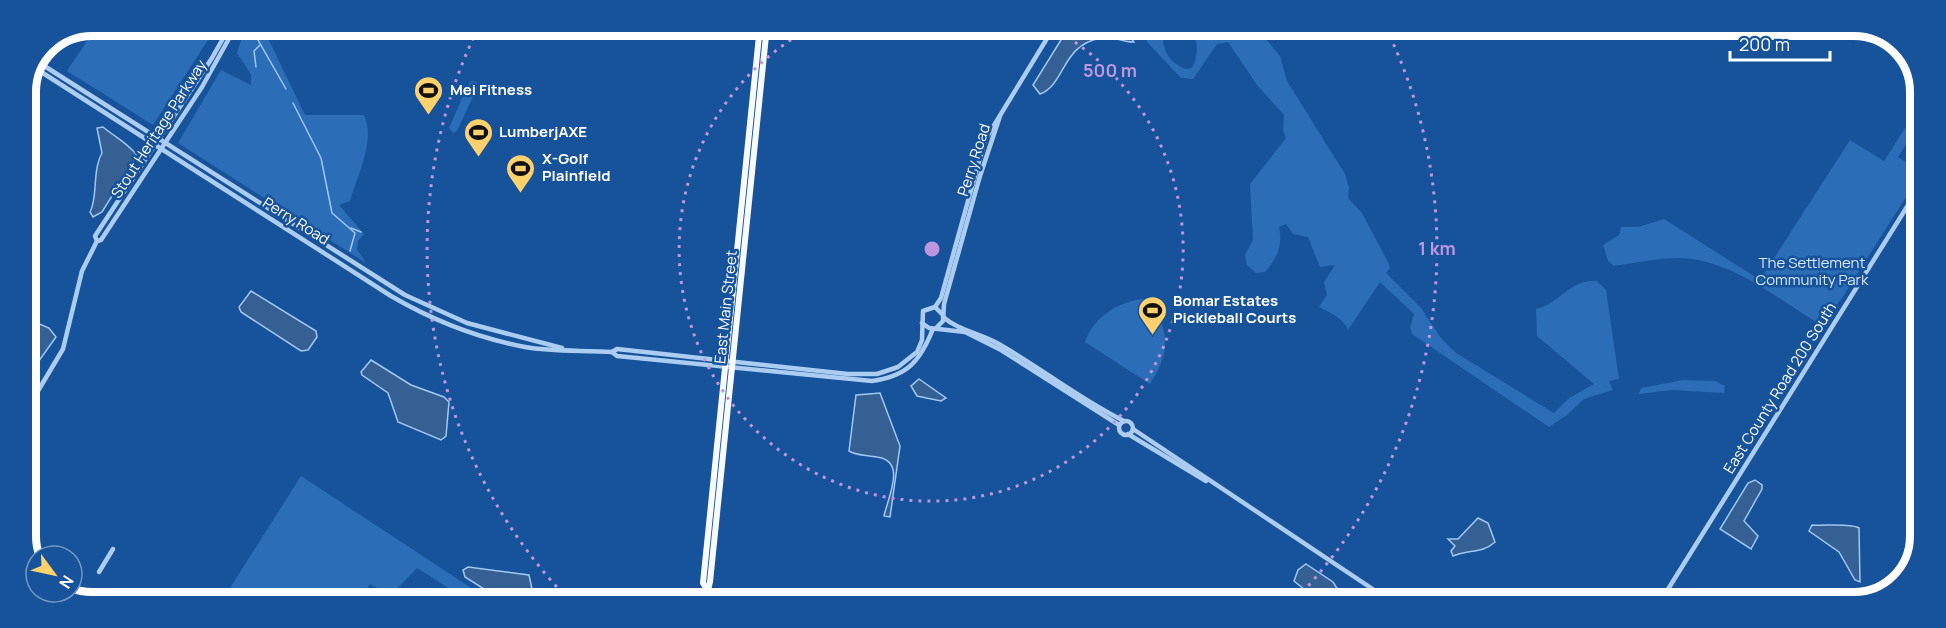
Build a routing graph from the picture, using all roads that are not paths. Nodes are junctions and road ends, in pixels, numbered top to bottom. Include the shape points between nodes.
1 (225, 36) edge
2 (231, 36) edge
3 (759, 36) edge
4 (766, 36) edge
5 (1048, 36) edge
6 (43, 65) edge
7 (40, 71) edge
8 (1002, 111) junction
9 (158, 139) junction
10 (166, 143) junction
11 (154, 145) junction
12 (161, 150) junction
13 (1910, 202) edge
14 (97, 241) junction
15 (935, 307) junction
16 (943, 316) junction
17 (922, 323) junction
18 (935, 328) junction
19 (562, 348) junction
20 (612, 352) junction
21 (729, 360) junction
22 (728, 369) junction
23 (1031, 370) junction
24 (1055, 380) junction
25 (36, 394) edge
26 (1122, 423) junction
27 (1133, 429) junction
28 (1128, 434) junction
29 (1216, 486) junction
30 (113, 549) dead end
31 (99, 572) dead end
32 (706, 592) edge
33 (1377, 592) edge
34 (1666, 592) edge

1 - 9 street, Stout Heritage Parkway
2 - 10 street, Stout Heritage Parkway
3 - 21 main road, East Main Street
4 - 21 main road, East Main Street
5 - 8 street
6 - 9 street, Perry Road
7 - 11 street, Perry Road
8 - 15 street, Perry Road via 981,150 941,298
8 - 16 street, Perry Road via 980,176
9 - 10 street, Perry Road
9 - 11 street, Stout Heritage Parkway
10 - 12 street, Stout Heritage Parkway
10 - 19 street, Perry Road via 417,302 481,328
11 - 12 street, Perry Road
11 - 14 street, Stout Heritage Parkway via 96,236
12 - 14 street, Stout Heritage Parkway
12 - 19 street, Perry Road via 416,310 505,342
13 - 34 street, East County Road 200 South
14 - 25 street, Stout Heritage Parkway via 82,271 63,349
15 - 16 street
15 - 17 street, Perry Road via 923,311
16 - 18 street, Perry Road
16 - 24 street via 957,327 966,327 997,343
17 - 18 street
17 - 21 street, Perry Road via 922,340 916,352 886,373 848,374
18 - 22 street, Perry Road via 912,366 880,380
18 - 23 street via 965,332
19 - 20 street, Perry Road
20 - 21 street, Perry Road via 617,349
20 - 22 street, Perry Road via 627,358
21 - 22 main road, East Main Street
22 - 32 main road, East Main Street
23 - 24 street
23 - 26 street
24 - 26 street
26 - 27 street via 1131,423
26 - 28 street via 1122,434
27 - 28 street
27 - 29 street
28 - 29 street
29 - 33 street
30 - 31 street

